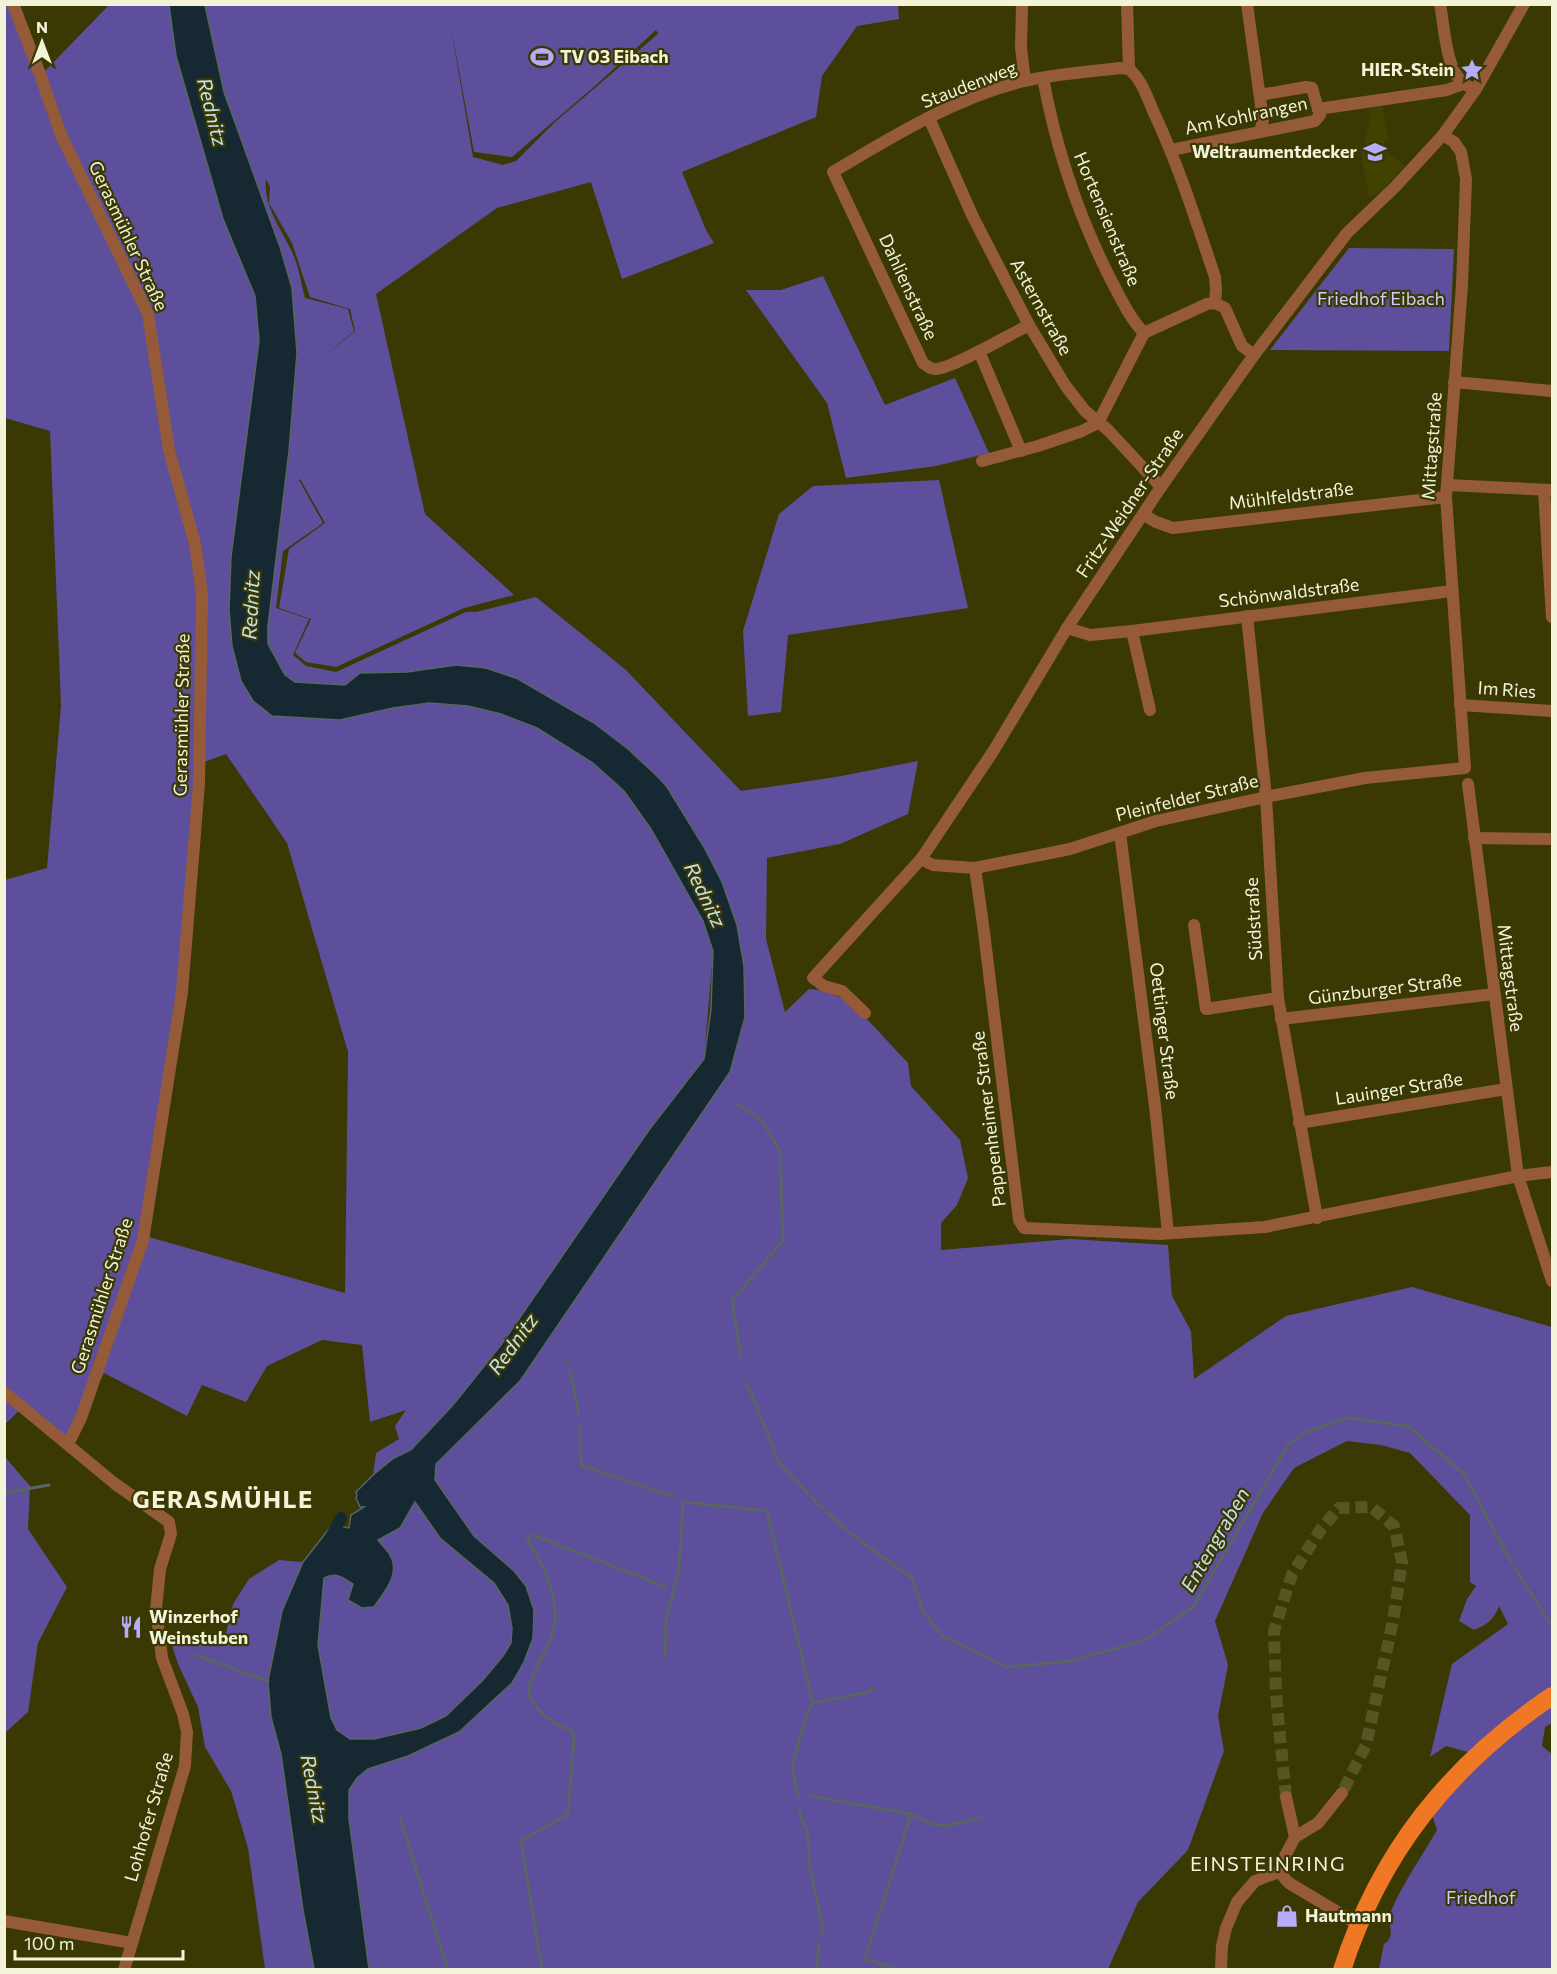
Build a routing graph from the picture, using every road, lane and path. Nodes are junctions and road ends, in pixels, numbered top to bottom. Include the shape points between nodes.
1 (13, 4) edge
2 (1022, 4) edge
3 (1127, 4) edge
4 (1247, 4) edge
5 (1440, 4) edge
6 (1524, 4) edge
7 (1129, 69) junction
8 (1043, 78) junction
9 (1025, 81) junction
10 (1463, 84) junction
11 (1476, 89) junction
12 (1260, 95) junction
13 (1318, 109) junction
14 (929, 118) junction
15 (1260, 132) junction
16 (1443, 135) junction
17 (1171, 150) junction
18 (833, 172) joint
19 (1215, 303) junction
20 (1029, 325) junction
21 (1144, 333) junction
22 (979, 351) junction
23 (1254, 355) junction
24 (1454, 382) junction
25 (1552, 391) edge
26 (1098, 423) junction
27 (1022, 451) junction
28 (982, 461) dead end
29 (1161, 487) junction
30 (1549, 490) edge
31 (1446, 491) junction
32 (1143, 514) junction
33 (1452, 591) junction
34 (1247, 616) junction
35 (1552, 617) edge
36 (1066, 628) junction
37 (1132, 631) junction
38 (1460, 705) junction
39 (1150, 710) dead end
40 (1552, 711) edge
41 (1466, 768) joint
42 (1468, 784) dead end
43 (1266, 797) junction
44 (1120, 833) junction
45 (1474, 838) junction
46 (1552, 839) edge
47 (921, 859) junction
48 (975, 868) junction
49 (1194, 925) dead end
50 (1494, 994) junction
51 (1278, 999) junction
52 (865, 1013) dead end
53 (1281, 1019) junction
54 (1506, 1089) junction
55 (1299, 1124) junction
56 (1552, 1172) edge
57 (1518, 1176) junction
58 (1317, 1218) junction
59 (1168, 1233) junction
60 (1552, 1281) edge
61 (4, 1392) edge
62 (68, 1444) junction
63 (1552, 1696) edge
64 (1342, 1793) tunnel mouth
65 (1286, 1797) tunnel mouth
66 (1295, 1837) junction
67 (1279, 1872) junction
68 (4, 1920) edge
69 (1359, 1925) junction
70 (132, 1942) junction
71 (124, 1970) edge
72 (1221, 1970) edge
73 (1342, 1970) edge

1 - 62 street, Gerasmühler Straße via 61,135 148,314 169,450 195,544 202,594 200,784 180,1004 143,1240 81,1418
2 - 9 street
3 - 7 street
4 - 12 street
5 - 10 street via 1451,66
6 - 11 street, Fritz-Weidner-Straße
7 - 8 street, Staudenweg
7 - 17 street via 1142,85
8 - 9 street, Staudenweg
8 - 21 street, Hortensienstraße via 1059,151 1079,207 1099,257 1135,324
9 - 14 street, Staudenweg
10 - 11 street
10 - 13 street, Am Kohlrangen via 1447,90
11 - 16 street, Fritz-Weidner-Straße
12 - 13 street, Am Kohlrangen via 1312,88
12 - 15 street
13 - 15 street, Am Kohlrangen via 1320,115 1315,122
14 - 18 street, Staudenweg
14 - 20 street, Asternstraße via 973,217
15 - 17 street, Am Kohlrangen
16 - 23 street, Fritz-Weidner-Straße via 1347,233
16 - 24 street, Mittagstraße via 1461,152 1466,179
17 - 19 street via 1215,277
18 - 22 street, Dahlienstraße via 923,363 940,369
19 - 21 street
19 - 23 street via 1225,308 1242,346
20 - 22 street, Dahlienstraße
20 - 26 street, Asternstraße via 1065,385
21 - 26 street
22 - 27 street
23 - 29 street, Fritz-Weidner-Straße
24 - 25 street
24 - 31 street, Mittagstraße
26 - 27 street
26 - 29 street, Asternstraße
27 - 28 street
29 - 32 street, Fritz-Weidner-Straße
30 - 31 street, Mühlfeldstraße
30 - 35 street
31 - 32 street, Mühlfeldstraße via 1173,528
31 - 33 street, Mittagstraße
32 - 36 street, Fritz-Weidner-Straße
33 - 34 street, Schönwaldstraße
33 - 38 street, Mittagstraße
34 - 37 street, Schönwaldstraße
34 - 43 street, Südstraße
36 - 37 street, Schönwaldstraße via 1090,635
36 - 47 street, Fritz-Weidner-Straße via 994,750
37 - 39 street
38 - 40 street, Im Ries
38 - 41 street, Mittagstraße
41 - 43 street, Pleinfelder Straße via 1365,778
42 - 45 street, Mittagstraße
43 - 44 street, Pleinfelder Straße via 1156,821
43 - 51 street, Südstraße
44 - 48 street, Pleinfelder Straße via 1070,849
44 - 59 street, Oettinger Straße
45 - 46 street
45 - 50 street, Mittagstraße
47 - 48 street, Pleinfelder Straße via 933,865
47 - 52 street, Fritz-Weidner-Straße via 813,978 842,991
48 - 59 street, Pappenheimer Straße via 1019,1220 1024,1228 1030,1229
49 - 51 street via 1206,1009
50 - 53 street, Günzburger Straße
50 - 54 street, Mittagstraße
51 - 53 street, Südstraße
53 - 55 street, Südstraße
54 - 55 street, Lauinger Straße
54 - 57 street, Mittagstraße
55 - 58 street, Südstraße
56 - 57 street, Pappenheimer Straße
57 - 58 street, Pappenheimer Straße
57 - 60 street, Mittagstraße
58 - 59 street, Pappenheimer Straße via 1265,1227
61 - 62 street
62 - 70 street, Lohhofer Straße via 169,1522 171,1534 160,1569 156,1609 162,1658 183,1714 187,1751 184,1774
63 - 69 main road via 1448,1783 1396,1852
64 - 66 street via 1318,1823
65 - 66 street
66 - 67 street
67 - 69 street via 1289,1883
67 - 72 street via 1254,1881 1238,1902 1226,1928
68 - 70 street
69 - 73 main road
70 - 71 street, Lohhofer Straße

